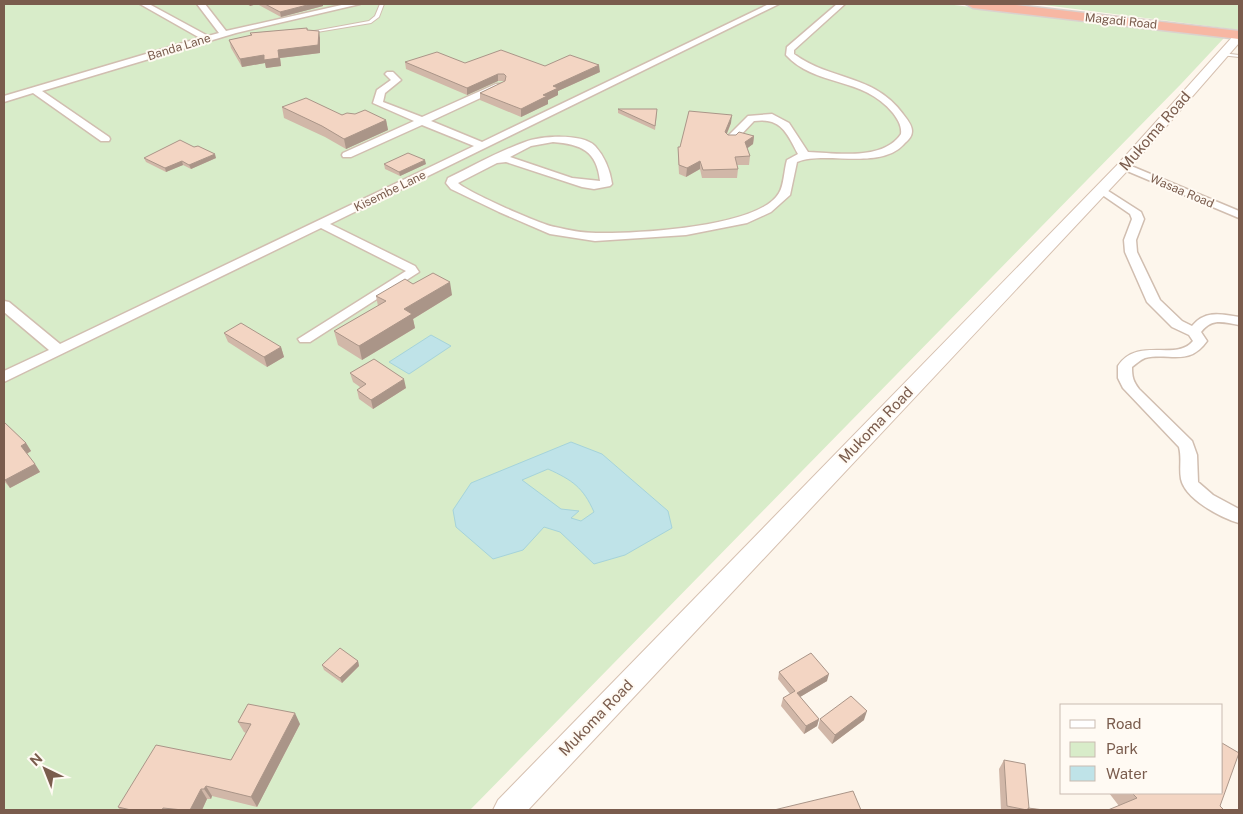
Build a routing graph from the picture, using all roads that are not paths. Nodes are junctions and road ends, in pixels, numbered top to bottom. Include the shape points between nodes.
1 (144, 4) edge
2 (201, 4) edge
3 (356, 4) edge
4 (382, 4) edge
5 (775, 4) edge
6 (841, 4) edge
7 (973, 4) edge
8 (306, 33) edge
9 (224, 34) junction
10 (1239, 35) edge
11 (207, 39) junction
12 (1231, 55) edge
13 (390, 74) dead end
14 (502, 85) edge
15 (35, 90) junction
16 (4, 99) edge
17 (422, 121) junction
18 (105, 139) dead end
19 (731, 139) edge
20 (484, 146) junction
21 (347, 155) dead end
22 (804, 155) junction
23 (496, 160) junction
24 (1124, 166) junction
25 (1102, 190) junction
26 (1239, 215) edge
27 (322, 224) junction
28 (4, 304) edge
29 (1239, 320) edge
30 (1194, 332) junction
31 (305, 339) dead end
32 (58, 350) junction
33 (4, 376) edge
34 (1239, 517) edge
35 (508, 810) edge

1 - 11 street
2 - 9 street
3 - 9 street, Banda Lane
4 - 8 lane via 370,22
5 - 20 street, Kisembe Lane
6 - 22 street via 790,49 790,55 807,66 878,92 894,105 906,125 906,136 897,147 887,152
7 - 10 highway, Magadi Road
9 - 11 street, Banda Lane
10 - 12 street, Mukoma Road
11 - 15 street, Banda Lane
12 - 24 street, Mukoma Road
13 - 17 street via 396,80 380,92 378,103
14 - 17 street
15 - 16 street, Banda Lane
15 - 18 street
17 - 20 street
17 - 21 street
19 - 22 street via 751,118 778,120 787,125
20 - 27 street, Kisembe Lane
22 - 23 street via 792,160 784,195 768,210 743,221 686,231 595,237 550,230 452,183 460,175
23 - 23 street via 522,163 581,184 606,184 604,168 590,147 569,140 553,139 528,144
24 - 25 street, Mukoma Road
24 - 26 street, Wasaa Road
25 - 30 street via 1135,212 1138,219 1130,240 1132,252 1154,302 1166,316
25 - 35 street, Mukoma Road
27 - 31 street via 412,272
27 - 32 street, Kisembe Lane
28 - 32 street
29 - 30 street via 1209,318 1202,321
30 - 34 street via 1200,341 1196,347 1187,352 1145,354 1133,359 1125,366 1125,379 1187,447 1191,485 1199,494
32 - 33 street, Kisembe Lane

